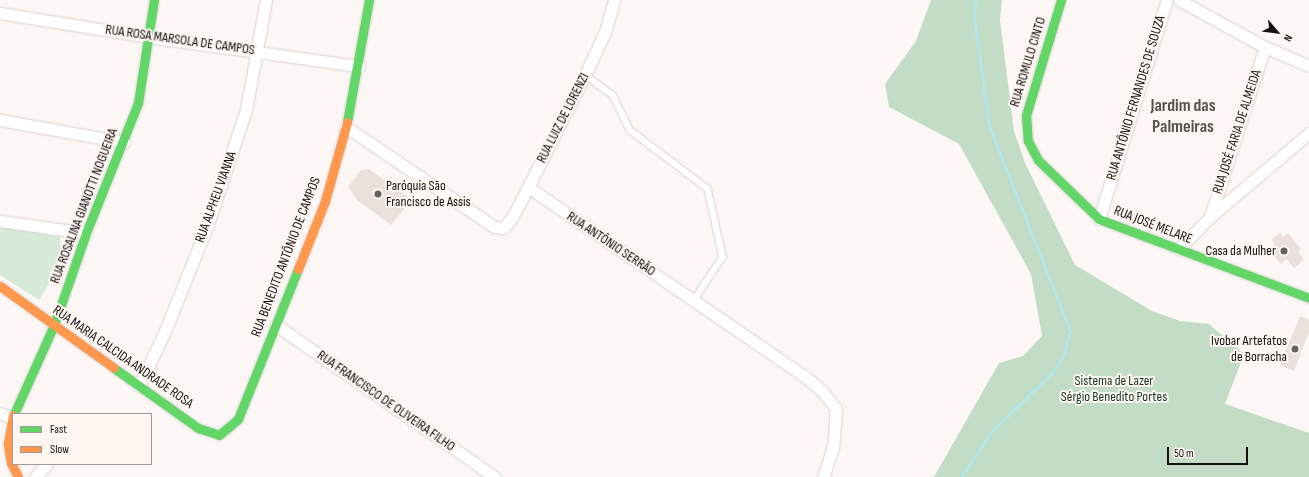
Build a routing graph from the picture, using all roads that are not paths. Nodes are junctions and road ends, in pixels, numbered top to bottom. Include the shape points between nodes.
1 (154, 0) edge
2 (266, 0) edge
3 (369, 0) edge
4 (614, 0) edge
5 (1061, 0) edge
6 (1167, 0) edge
7 (1179, 0) edge
8 (0, 13) edge
9 (149, 37) junction
10 (1265, 47) junction
11 (258, 51) junction
12 (359, 66) junction
13 (1309, 66) edge
14 (585, 75) junction
15 (0, 120) edge
16 (346, 126) junction
17 (1309, 133) edge
18 (124, 142) junction
19 (528, 187) junction
20 (1210, 217) junction
21 (1099, 219) junction
22 (0, 221) edge
23 (86, 233) junction
24 (1179, 249) junction
25 (0, 286) edge
26 (1309, 298) edge
27 (694, 301) junction
28 (54, 325) junction
29 (276, 325) junction
30 (139, 386) junction
31 (0, 413) edge
32 (14, 413) edge
33 (12, 416) edge
34 (12, 422) edge
35 (233, 426) joint
36 (12, 465) edge
37 (12, 465) edge
38 (46, 465) edge
39 (18, 477) edge
40 (35, 477) edge
41 (495, 477) edge
42 (823, 477) edge

1 - 9 street, RUA ROSALINA GIANOTTI NOGUEIRA
2 - 11 street, RUA ALPHEU VIANNA
3 - 12 street, RUA BENEDITO ANTÔNIO DE CAMPOS
4 - 14 street, RUA LUIZ DE LORENZI via 605,32
5 - 21 street, RUA ROMULO CINTO via 1026,115 1026,132 1038,160
6 - 21 street, RUA ANTÔNIO FERNANDES DE SOUZA
7 - 10 street
8 - 9 street, RUA ROSA MARSOLA DE CAMPOS
9 - 11 street, RUA ROSA MARSOLA DE CAMPOS
9 - 18 street, RUA ROSALINA GIANOTTI NOGUEIRA via 138,103
10 - 13 street
10 - 20 street, RUA JOSÉ FARIA DE ALMEIDA
11 - 12 street, RUA ROSA MARSOLA DE CAMPOS
11 - 30 street, RUA ALPHEU VIANNA via 246,110 213,210 165,331
12 - 16 street, RUA BENEDITO ANTÔNIO DE CAMPOS
14 - 19 street, RUA LUIZ DE LORENZI
14 - 27 lane via 613,96 630,130 708,189 723,257
15 - 18 street
16 - 19 street, RUA LUIZ DE LORENZI via 494,227 500,228 511,219
16 - 29 street, RUA BENEDITO ANTÔNIO DE CAMPOS via 325,201
17 - 20 street
18 - 23 street, RUA ROSALINA GIANOTTI NOGUEIRA
19 - 27 street, RUA ANTÔNIO SERRÃO
20 - 24 street
21 - 24 street, RUA JOSÉ MELARE
22 - 23 street
23 - 28 street, RUA ROSALINA GIANOTTI NOGUEIRA
24 - 26 street, RUA JOSÉ MELARE
25 - 28 street, RUA MARIA CALCIDA ANDRADE ROSA
27 - 42 street, RUA ANTÔNIO SERRÃO via 807,378 836,408 833,447
28 - 30 street, RUA MARIA CALCIDA ANDRADE ROSA
28 - 32 street, RUA ROSALINA GIANOTTI NOGUEIRA
29 - 35 street, RUA BENEDITO ANTÔNIO DE CAMPOS via 247,399
29 - 41 street, RUA FRANCISCO DE OLIVEIRA FILHO
30 - 35 street, RUA MARIA CALCIDA ANDRADE ROSA via 204,430 219,435
31 - 33 street
34 - 37 street, RUA ROSALINA GIANOTTI NOGUEIRA via 8,444
36 - 39 street, RUA ROSALINA GIANOTTI NOGUEIRA
38 - 40 street

